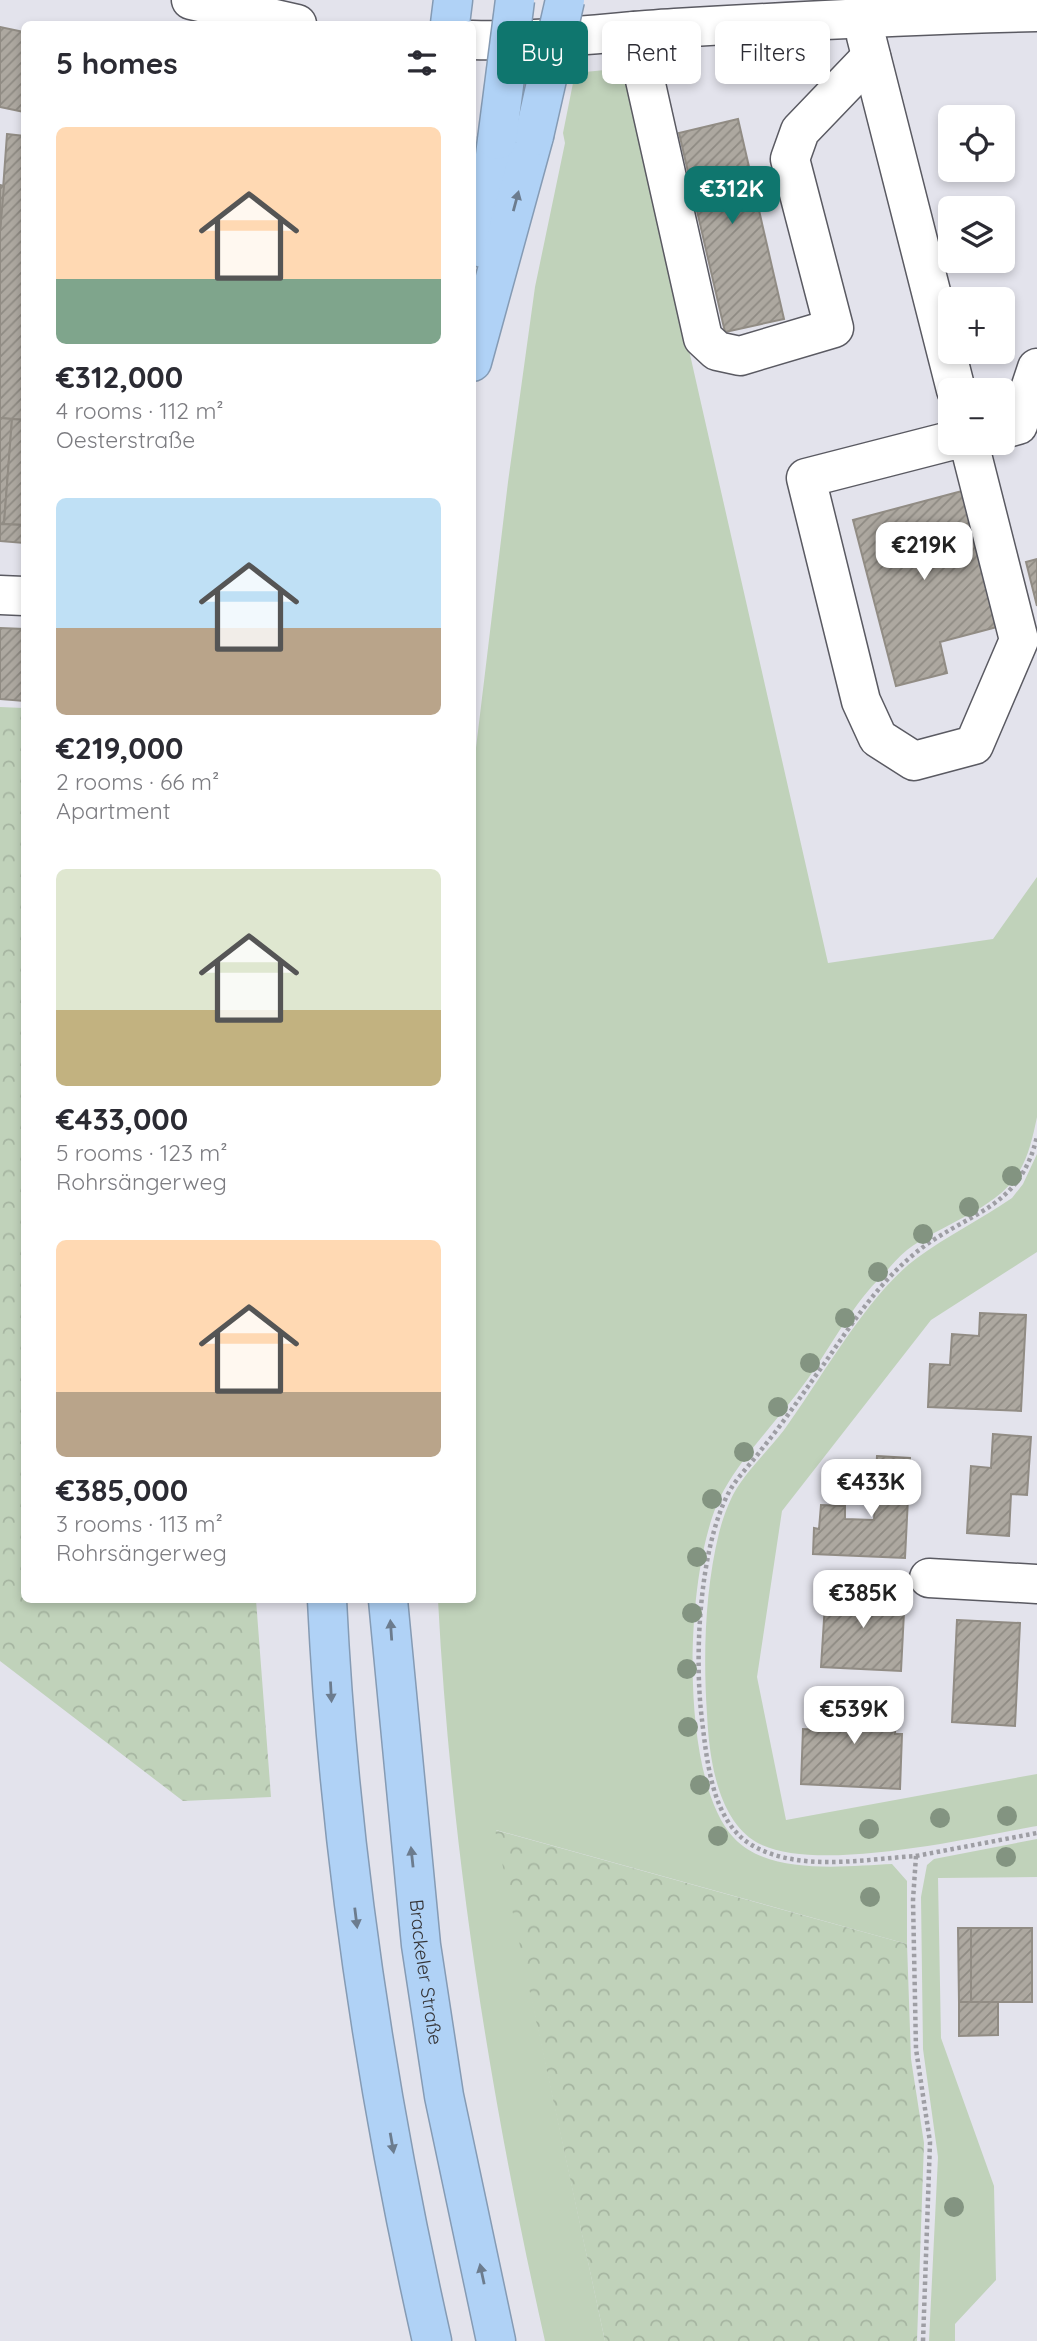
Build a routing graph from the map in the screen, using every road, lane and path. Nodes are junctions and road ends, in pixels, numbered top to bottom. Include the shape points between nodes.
1 (191, 0) edge
2 (453, 0) edge
3 (515, 0) edge
4 (565, 0) edge
5 (1037, 12) edge
6 (861, 17) junction
7 (244, 19) edge
8 (266, 21) edge
9 (450, 21) edge
10 (701, 27) edge
11 (602, 34) edge
12 (476, 40) edge
13 (871, 57) junction
14 (646, 84) edge
15 (515, 138) junction
16 (476, 309) edge
17 (476, 341) edge
18 (1037, 368) edge
19 (953, 378) edge
20 (1015, 426) edge
21 (938, 444) edge
22 (972, 455) edge
23 (0, 595) edge
24 (21, 596) edge
25 (1037, 1136) edge
26 (929, 1578) dead end
27 (1037, 1584) edge
28 (327, 1603) edge
29 (388, 1603) edge
30 (1037, 1833) edge
31 (916, 1856) junction
32 (432, 2341) edge
33 (496, 2341) edge
34 (923, 2341) edge

1 - 7 street
2 - 9 highway
3 - 15 highway, bridge
4 - 15 highway, bridge
5 - 6 street
6 - 10 street
6 - 13 street
7 - 8 street
11 - 12 street
13 - 14 street via 800,131 790,159 834,328 740,356 717,351 704,338
13 - 19 street
15 - 16 highway
17 -> 15 highway
18 - 20 street
21 - 22 street via 806,478 861,701 878,738 914,761 974,745 1019,640
23 - 24 street
25 - 31 path via 1032,1156 1007,1196 915,1253 880,1285 729,1491 712,1536 698,1686 707,1762 719,1803 733,1829 773,1854 795,1858 833,1862
26 - 27 street
28 -> 32 highway via 332,1714 360,1953
33 -> 29 highway, Brackeler Straße via 444,2096 421,1945
30 - 31 path
31 - 34 path via 916,2049 930,2142

